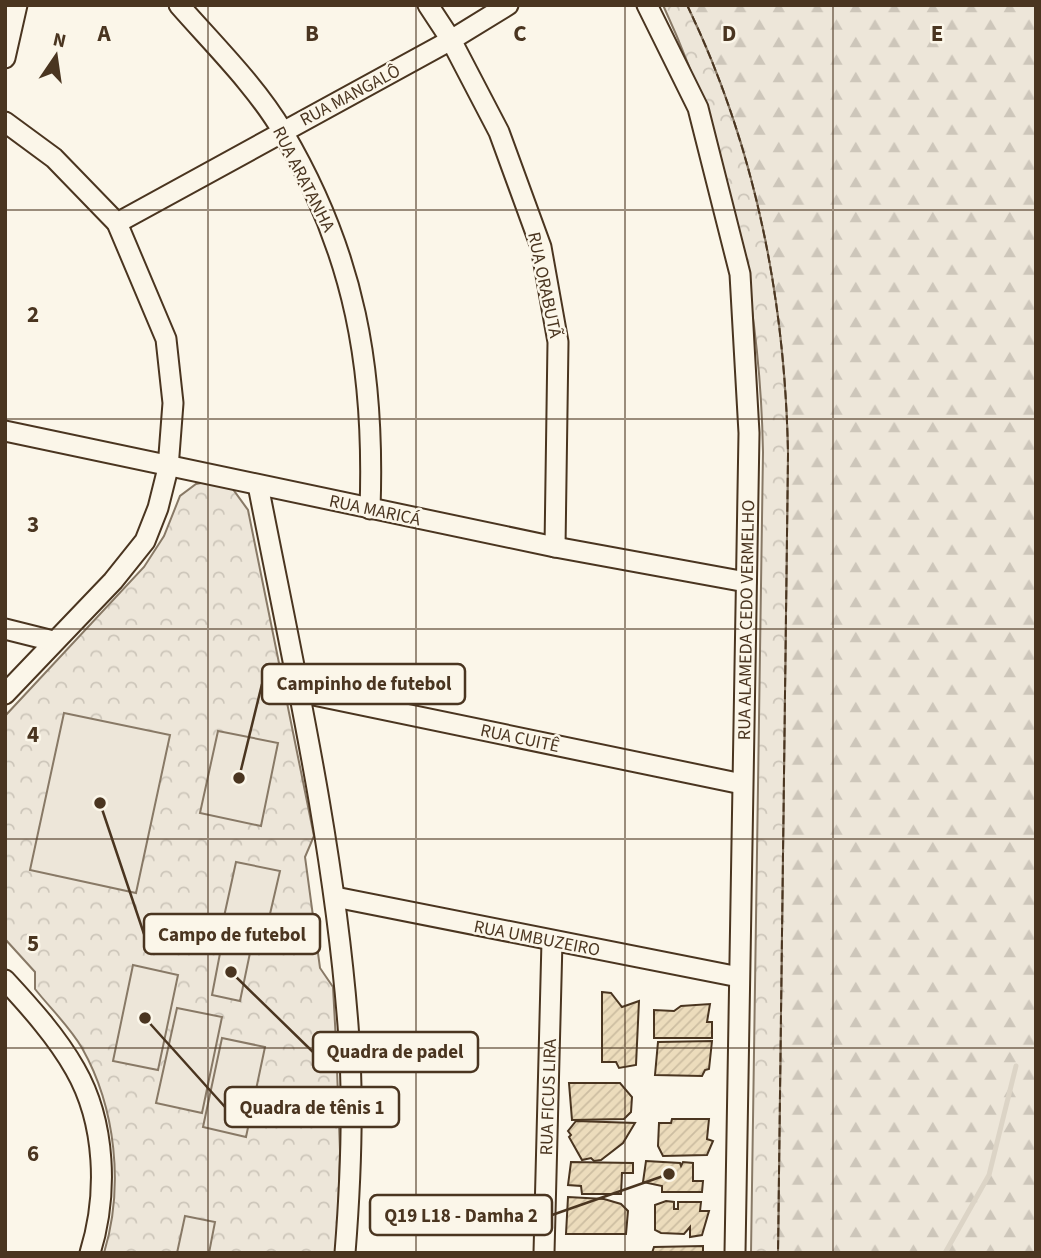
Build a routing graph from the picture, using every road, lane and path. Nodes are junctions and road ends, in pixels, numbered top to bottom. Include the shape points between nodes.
1 (16, 5) edge
2 (179, 5) edge
3 (428, 5) edge
4 (508, 5) edge
5 (647, 5) edge
6 (452, 40) junction
7 (5, 58) edge
8 (5, 122) edge
9 (282, 131) junction
10 (117, 223) junction
11 (5, 431) edge
12 (168, 468) junction
13 (258, 485) junction
14 (370, 509) junction
15 (555, 547) junction
16 (746, 582) junction
17 (5, 629) edge
18 (53, 641) junction
19 (299, 692) junction
20 (5, 694) edge
21 (742, 784) junction
22 (335, 897) junction
23 (552, 941) junction
24 (739, 977) junction
25 (5, 979) edge
26 (90, 1253) edge
27 (345, 1253) edge
28 (544, 1253) edge
29 (735, 1253) edge

1 - 7 street
2 - 9 street, RUA ARATANHA
3 - 6 street, RUA ORABUTÃ
4 - 6 street, RUA MANGALÔ
5 - 16 street, RUA ALAMEDA CEDO VERMELHO via 698,108 740,274 749,433
6 - 9 street, RUA MANGALÔ
6 - 15 street, RUA ORABUTÃ via 499,132 541,247 558,342
8 - 10 street via 54,158
9 - 10 street, RUA MANGALÔ
9 - 14 street, RUA ARATANHA via 323,209 350,284 368,383
10 - 12 street via 166,339 173,403
11 - 12 street, RUA MARICÁ
12 - 13 street, RUA MARICÁ
12 - 18 street via 145,541 113,582
13 - 14 street, RUA MARICÁ
13 - 19 street
14 - 15 street, RUA MARICÁ
15 - 16 street, RUA MARICÁ
16 - 21 street, RUA ALAMEDA CEDO VERMELHO
17 - 18 street
18 - 20 street
19 - 21 street, RUA CUITÊ
19 - 22 street
21 - 24 street, RUA ALAMEDA CEDO VERMELHO
22 - 23 street, RUA UMBUZEIRO
22 - 27 street via 348,1027 350,1196
23 - 24 street, RUA UMBUZEIRO
23 - 28 street, RUA FICUS LIRA
24 - 29 street, RUA ALAMEDA CEDO VERMELHO
25 - 26 street via 76,1070 97,1129 103,1179

